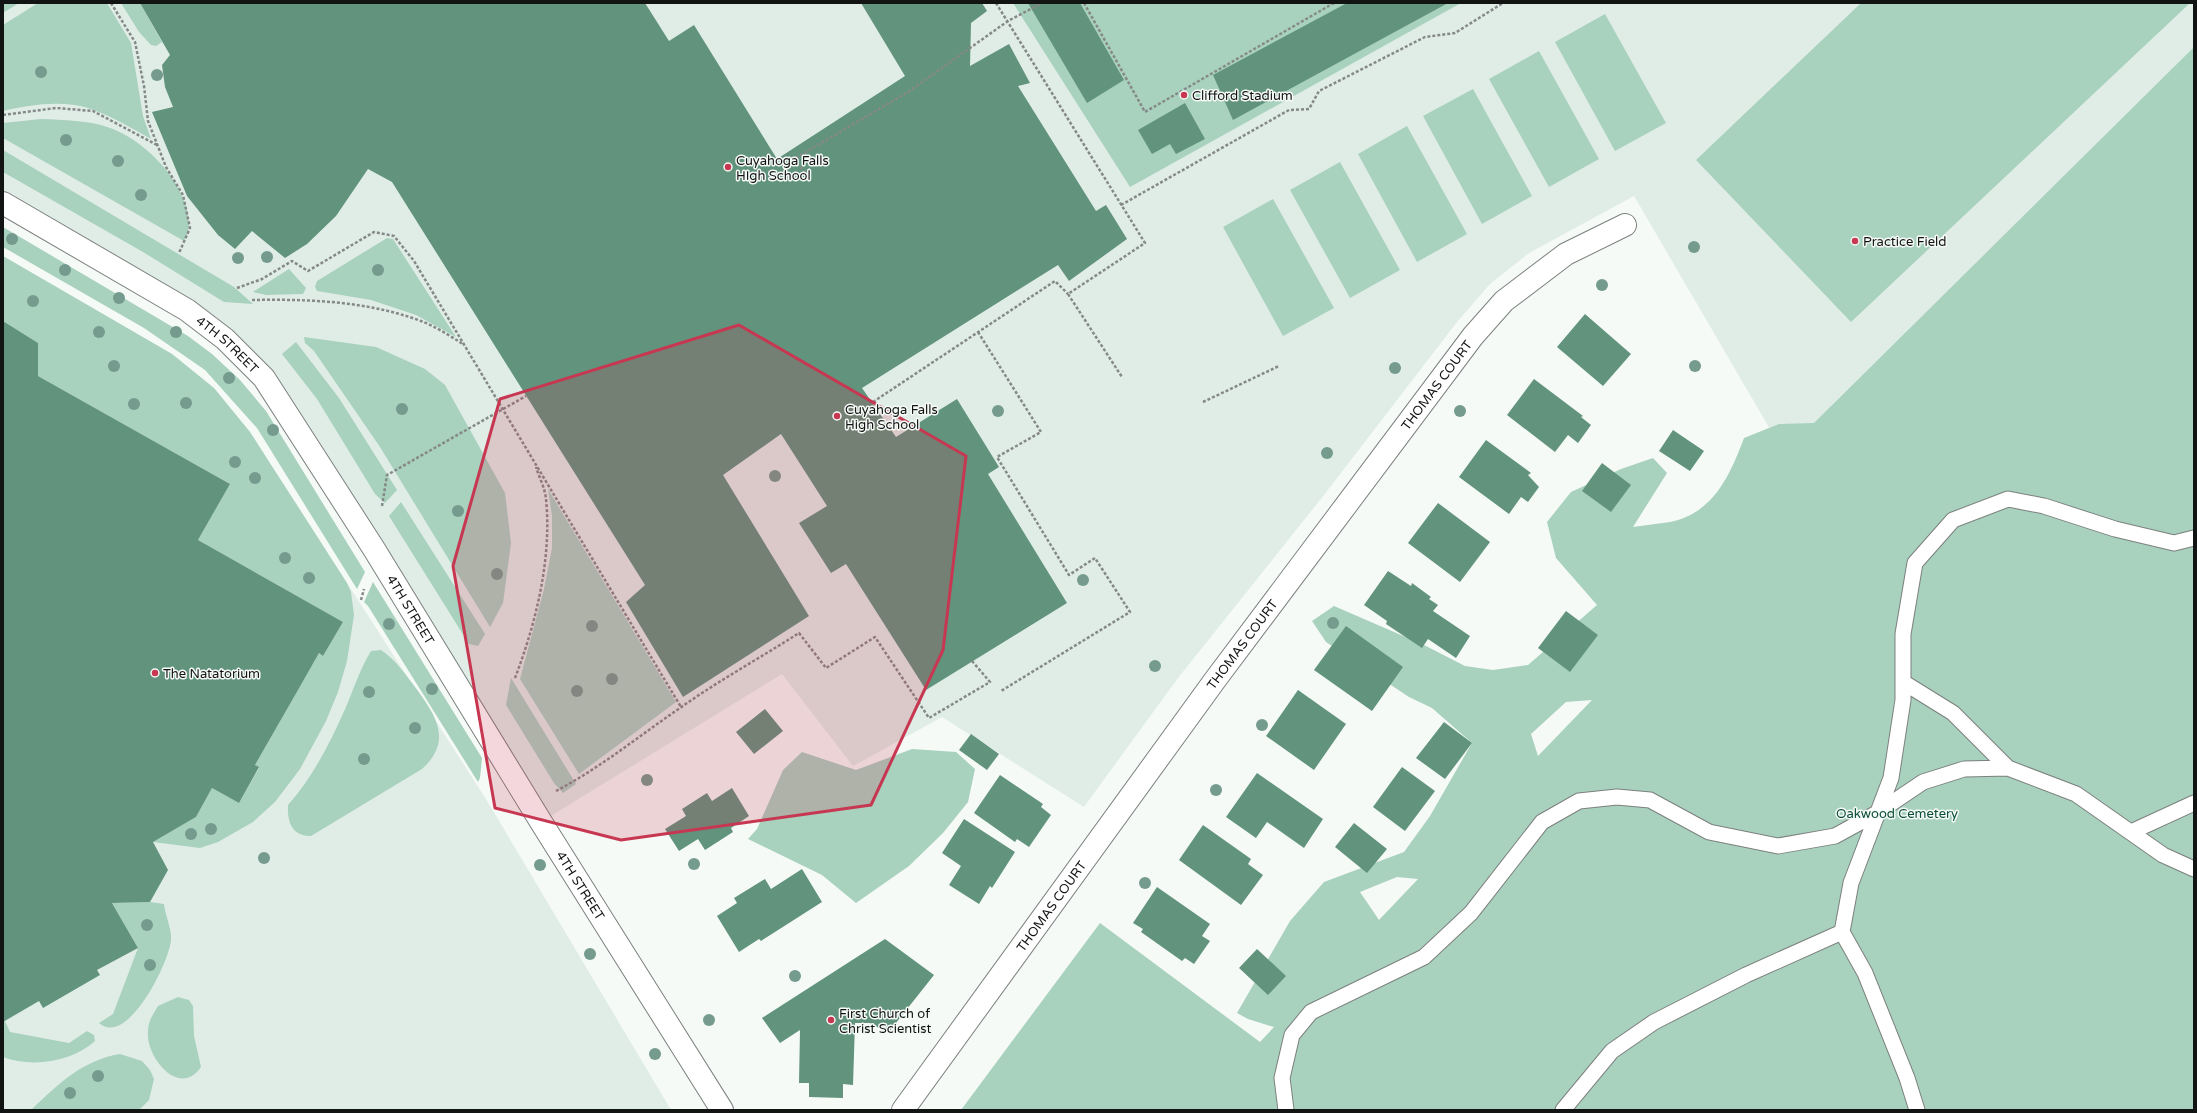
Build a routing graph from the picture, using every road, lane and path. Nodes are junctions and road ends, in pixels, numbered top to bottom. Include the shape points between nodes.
1 (111, 3) edge
2 (996, 3) edge
3 (1042, 3) edge
4 (1084, 3) edge
5 (1334, 3) edge
6 (1503, 3) edge
7 (1008, 21) junction
8 (3, 115) edge
9 (157, 145) junction
10 (805, 173) dead end
11 (3, 202) edge
12 (1121, 205) junction
13 (1625, 225) dead end
14 (179, 253) dead end
15 (238, 288) dead end
16 (1068, 294) junction
17 (252, 300) dead end
18 (978, 332) junction
19 (464, 344) junction
20 (1279, 366) dead end
21 (1122, 377) dead end
22 (526, 396) dead end
23 (873, 402) dead end
24 (1203, 402) dead end
25 (503, 409) junction
26 (535, 463) junction
27 (2194, 538) edge
28 (374, 549) junction
29 (361, 600) dead end
30 (972, 662) dead end
31 (515, 678) dead end
32 (1903, 682) junction
33 (1001, 690) dead end
34 (681, 707) junction
35 (2008, 768) junction
36 (2194, 803) edge
37 (530, 805) junction
38 (1877, 813) junction
39 (2131, 832) junction
40 (2194, 869) edge
41 (1842, 932) junction
42 (722, 1110) edge
43 (903, 1110) edge
44 (1286, 1110) edge
45 (1563, 1110) edge
46 (1916, 1110) edge

1 - 9 path via 135,42 148,121
2 - 7 path
3 - 7 path
4 - 5 path via 1145,112
6 - 12 path via 1455,33 1425,37 1319,91 1309,109 1289,110
7 - 10 path via 908,92 794,159
7 - 12 path
8 - 9 path via 56,108 93,111
9 - 14 path via 166,167 183,195 190,228
11 - 28 street, 4TH STREET via 165,295 225,339 264,378
12 - 16 path via 1145,243
13 - 43 street, THOMAS COURT via 1566,254 1504,301 1473,336 1225,668
15 - 19 path via 262,279 292,261 308,271 374,232 394,236 414,261
16 - 18 path via 1055,281
16 - 21 path
17 - 19 path via 359,304 421,321
18 - 23 path
18 - 33 path via 1041,432 997,457 1069,575 1095,558 1130,612
19 - 25 path
20 - 24 path
22 - 25 path
25 - 26 path
25 - 28 path via 387,475
26 - 31 path via 546,498 545,569 526,650
26 - 34 path
27 - 32 lane via 2174,543 2115,530 2044,506 2008,499 1953,520 1915,563 1903,634
28 - 29 path
28 - 37 street, 4TH STREET
30 - 34 path via 990,682 929,718 875,637 826,668 799,633
32 - 35 lane via 1953,713
32 - 38 lane via 1903,700 1891,778
34 - 37 path via 578,780
35 - 38 lane via 1964,769 1923,782
35 - 39 lane via 2076,794
36 - 39 lane
37 - 42 street, 4TH STREET
38 - 41 lane via 1851,883
38 - 44 lane via 1835,836 1778,846 1709,832 1650,800 1617,797 1578,801 1542,822 1472,913 1424,957 1311,1012 1292,1035 1282,1078
39 - 40 lane via 2163,855
41 - 45 lane via 1746,975 1654,1022 1612,1051
41 - 46 lane via 1865,973 1907,1078

